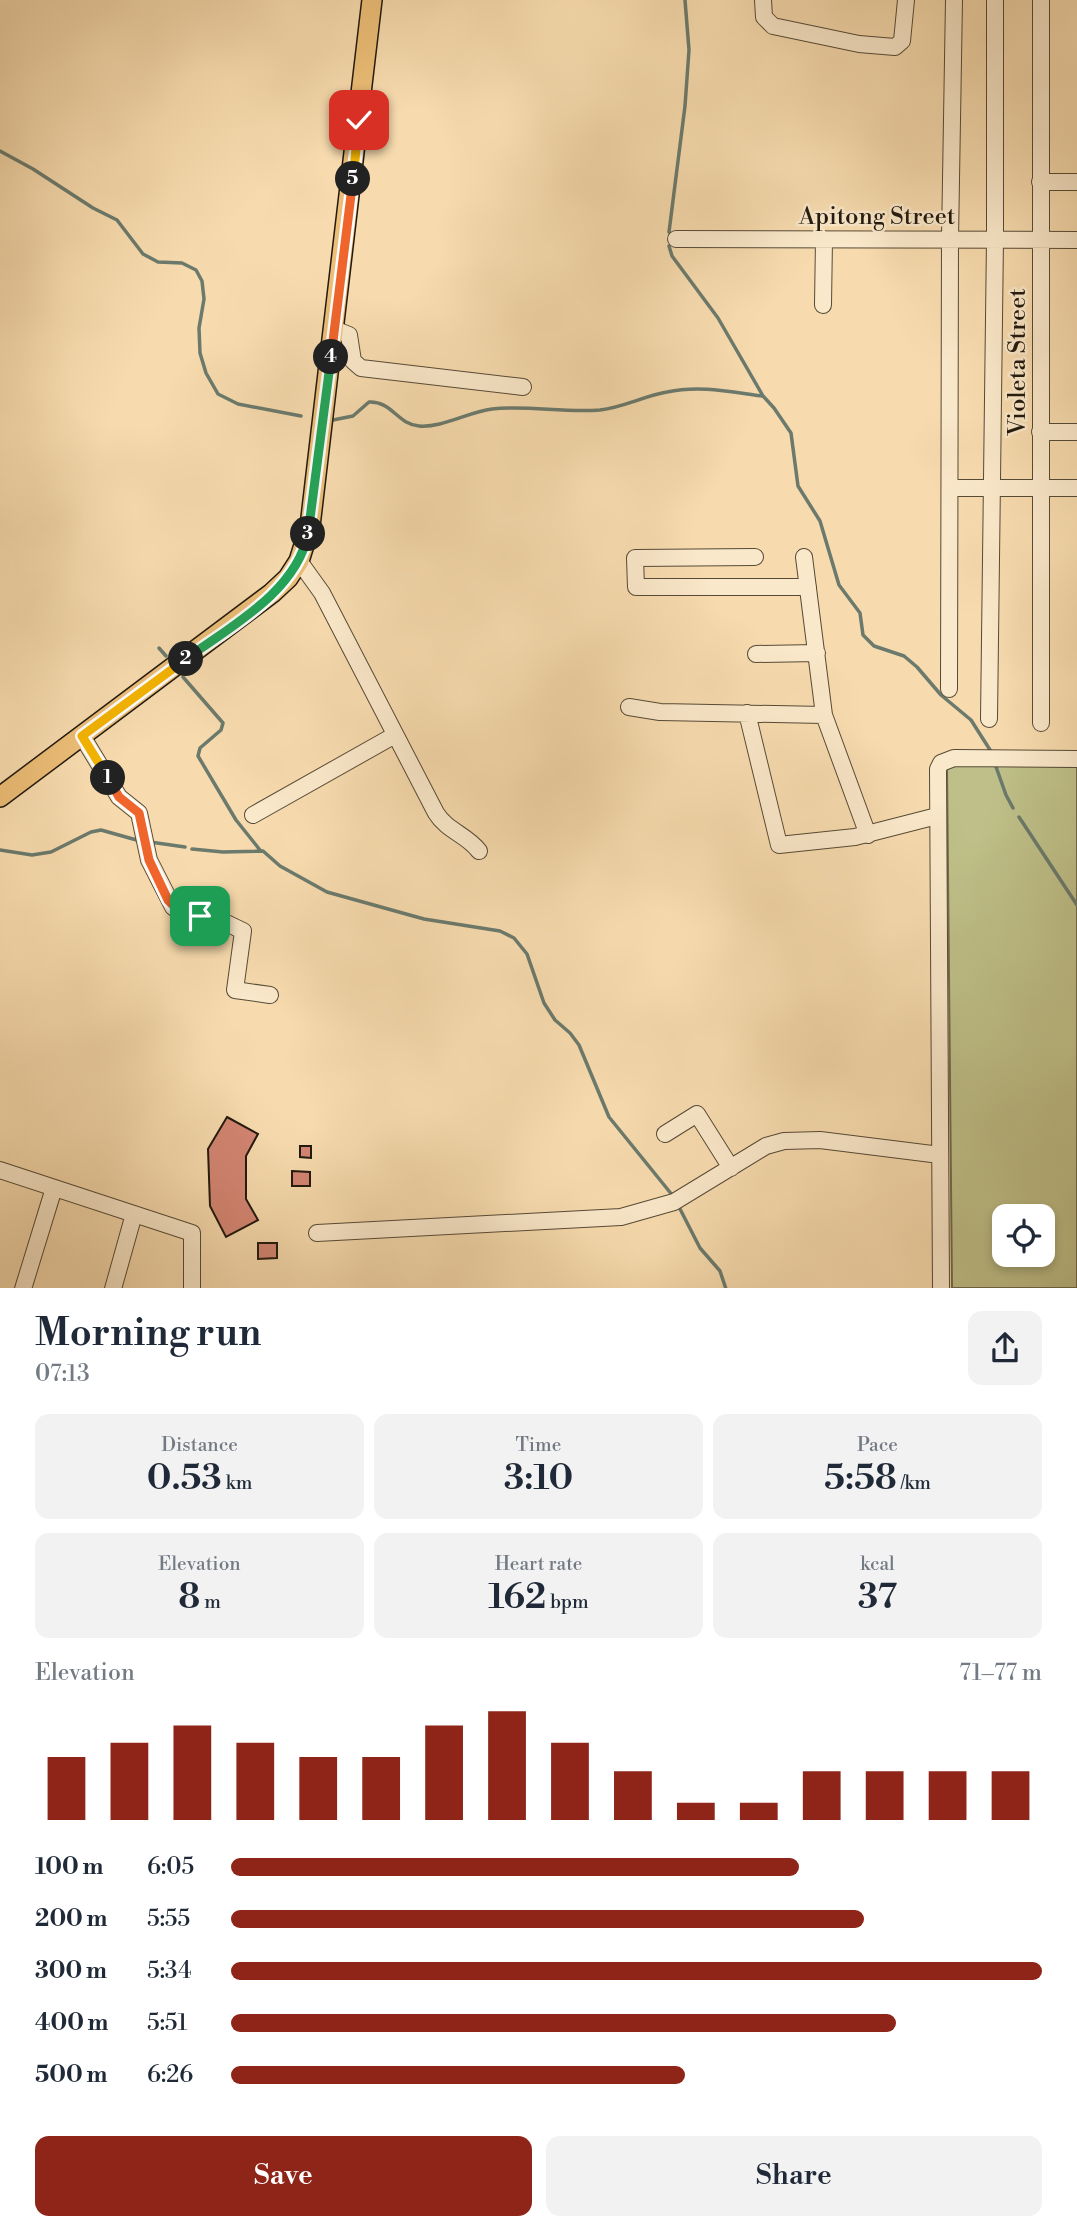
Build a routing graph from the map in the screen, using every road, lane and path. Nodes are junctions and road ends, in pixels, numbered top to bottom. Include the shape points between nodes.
1 (372, 0) edge
2 (763, 0) edge
3 (906, 0) edge
4 (954, 0) edge
5 (995, 0) edge
6 (1041, 0) edge
7 (1040, 182) junction
8 (1077, 182) edge
9 (676, 239) dead end
10 (824, 239) junction
11 (950, 239) junction
12 (995, 239) junction
13 (1039, 239) junction
14 (1077, 240) edge
15 (823, 305) dead end
16 (334, 330) junction
17 (523, 387) dead end
18 (1040, 432) junction
19 (1077, 432) edge
20 (950, 488) junction
21 (992, 488) junction
22 (1040, 488) junction
23 (1077, 488) edge
24 (755, 557) dead end
25 (804, 557) dead end
26 (299, 561) junction
27 (808, 587) junction
28 (756, 653) dead end
29 (817, 653) junction
30 (949, 689) dead end
31 (629, 707) dead end
32 (747, 713) junction
33 (824, 715) junction
34 (989, 719) dead end
35 (1041, 723) dead end
36 (396, 735) junction
37 (82, 736) junction
38 (1077, 759) edge
39 (0, 797) edge
40 (253, 816) dead end
41 (937, 816) junction
42 (868, 835) junction
43 (479, 851) dead end
44 (270, 995) dead end
45 (665, 1134) dead end
46 (940, 1155) junction
47 (731, 1168) junction
48 (0, 1170) edge
49 (54, 1188) junction
50 (134, 1214) junction
51 (317, 1233) dead end
52 (23, 1288) edge
53 (113, 1288) edge
54 (192, 1288) edge
55 (941, 1288) edge

1 - 16 main road
2 - 3 street via 764,17 773,26 895,47 902,41
4 - 11 street
5 - 12 street
6 - 7 street, Violeta Street
7 - 8 street
7 - 13 street, Violeta Street
9 - 10 street, Apitong Street
10 - 11 street, Apitong Street
10 - 15 street
11 - 12 street, Apitong Street
11 - 20 street
12 - 13 street, Apitong Street
12 - 21 street
13 - 14 street, Apitong Street
13 - 18 street, Violeta Street
16 - 17 street via 349,335 353,361 361,368
16 - 26 main road via 310,526
18 - 19 street
18 - 22 street, Violeta Street
20 - 21 street
20 - 30 street
21 - 22 street
21 - 34 street
22 - 23 street
22 - 35 street, Violeta Street
24 - 27 street via 635,558 636,587
25 - 27 street
26 - 36 street via 322,593
26 - 37 main road via 288,578 245,615
27 - 29 street
28 - 29 street
29 - 33 street
31 - 32 street
32 - 33 street
32 - 42 street via 779,845
33 - 42 street
36 - 40 street
36 - 43 street via 442,822
37 - 39 main road
37 - 44 street via 119,797 139,813 149,860 168,900 182,914 218,919 243,932 235,990
38 - 41 street via 947,759 938,769
41 - 42 street
41 - 46 street
45 - 47 street via 697,1114
46 - 47 street via 802,1139 766,1146
46 - 55 street
47 - 51 street via 674,1202 621,1217
48 - 49 street
49 - 50 street
49 - 52 street
50 - 53 street
50 - 54 street via 192,1233

